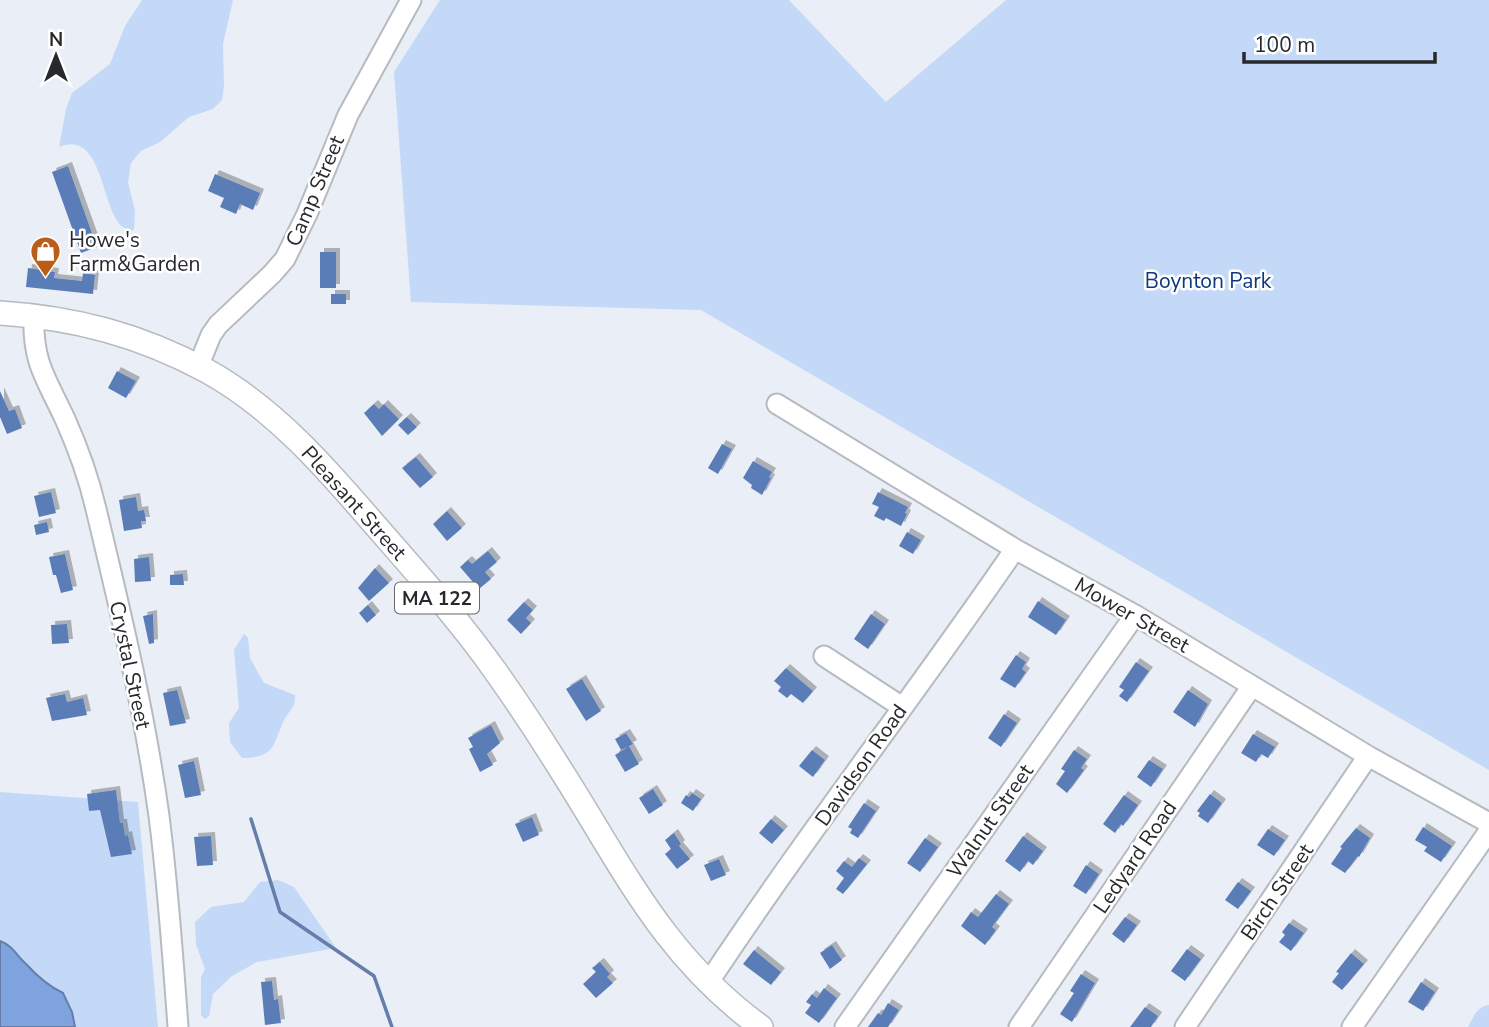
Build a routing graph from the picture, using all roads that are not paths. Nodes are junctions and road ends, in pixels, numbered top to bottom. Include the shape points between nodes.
1 (411, 0) edge
2 (0, 313) edge
3 (34, 315) junction
4 (198, 367) junction
5 (777, 404) dead end
6 (1015, 549) junction
7 (1135, 615) junction
8 (824, 656) dead end
9 (1252, 686) junction
10 (902, 707) junction
11 (1368, 756) junction
12 (1489, 823) edge
13 (1489, 831) edge
14 (708, 983) junction
15 (178, 1027) edge
16 (761, 1027) edge
17 (845, 1027) edge
18 (1018, 1027) edge
19 (1185, 1027) edge
20 (1352, 1027) edge

1 - 4 street, Camp Street via 348,115 285,259 218,325
2 - 3 main road, Pleasant Street / MA 122
3 - 4 main road, Pleasant Street / MA 122 via 104,328
3 - 15 street, Crystal Street via 38,361 74,441 96,507 148,748 168,894
4 - 14 main road, Pleasant Street / MA 122 via 234,388 284,428 408,563 495,670 625,878 682,957
5 - 6 street, Mower Street
6 - 7 street, Mower Street
6 - 10 street, Davidson Road
7 - 9 street, Mower Street
7 - 17 street, Walnut Street
8 - 10 street
9 - 11 street, Mower Street
9 - 18 street, Ledyard Road
10 - 14 street, Davidson Road
11 - 12 street, Mower Street
11 - 19 street, Birch Street
13 - 20 street
14 - 16 main road, Pleasant Street / MA 122

